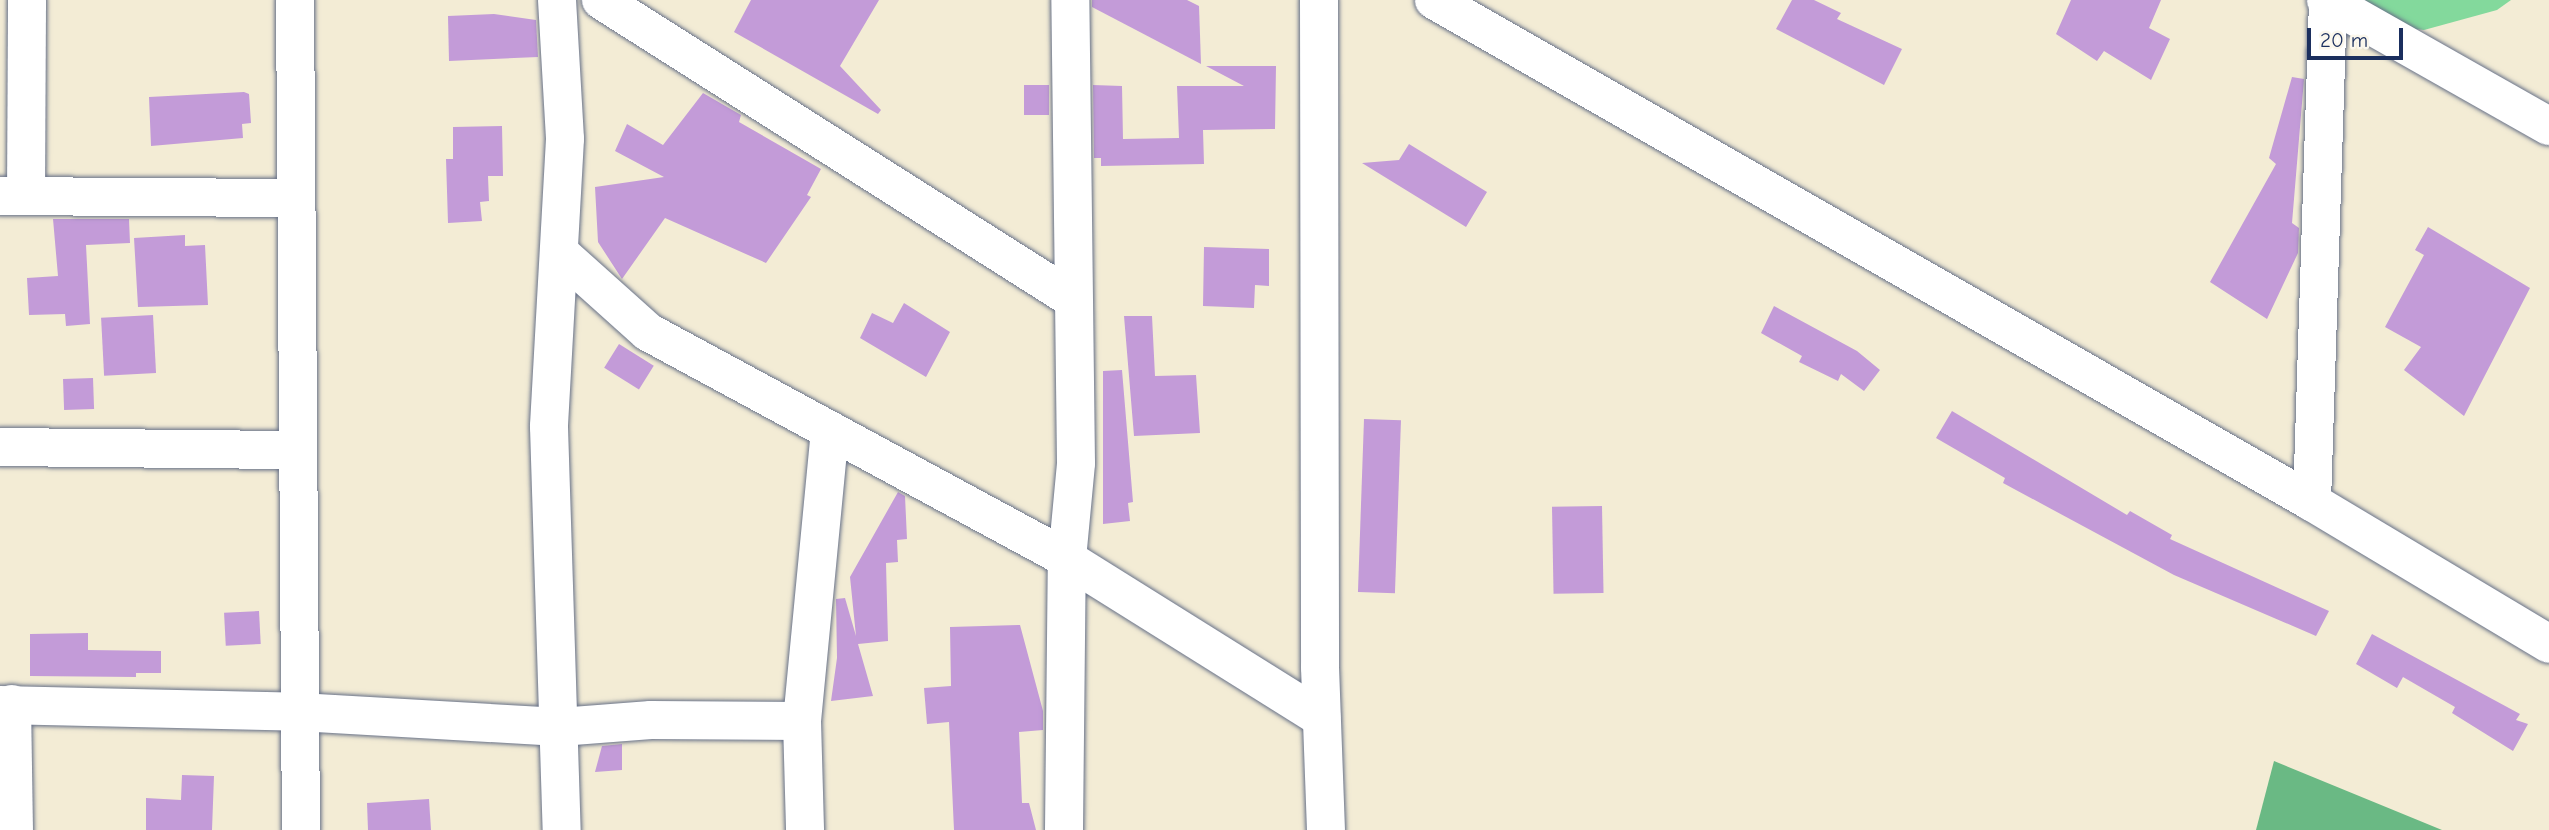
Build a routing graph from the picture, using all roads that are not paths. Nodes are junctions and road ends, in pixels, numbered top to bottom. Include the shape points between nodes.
1 (27, 0) edge
2 (295, 0) edge
3 (557, 0) edge
4 (601, 0) edge
5 (1070, 0) edge
6 (1320, 0) edge
7 (1434, 0) edge
8 (2328, 0) edge
9 (2549, 126) edge
10 (13, 196) edge
11 (295, 198) junction
12 (560, 253) junction
13 (1070, 298) junction
14 (830, 430) junction
15 (0, 447) edge
16 (297, 450) junction
17 (2312, 502) junction
18 (1067, 559) junction
19 (2549, 644) edge
20 (6, 704) edge
21 (299, 712) junction
22 (1321, 718) junction
23 (802, 721) junction
24 (560, 727) junction
25 (14, 830) edge
26 (300, 830) edge
27 (562, 830) edge
28 (805, 830) edge
29 (1064, 830) edge
30 (1326, 830) edge

1 - 10 street
2 - 11 street
3 - 12 street via 565,139
4 - 13 street
5 - 13 street
6 - 22 street
7 - 17 street
8 - 9 street
8 - 17 street
10 - 11 street
11 - 16 street
12 - 14 street via 648,332
12 - 24 street via 549,426
13 - 18 street via 1076,463
14 - 18 street
14 - 23 street
15 - 16 street
16 - 21 street
17 - 19 street
18 - 22 street
18 - 29 street
20 - 21 street
20 - 25 street
21 - 24 street
21 - 26 street
22 - 30 street
23 - 24 street via 651,720
23 - 28 street
24 - 27 street

